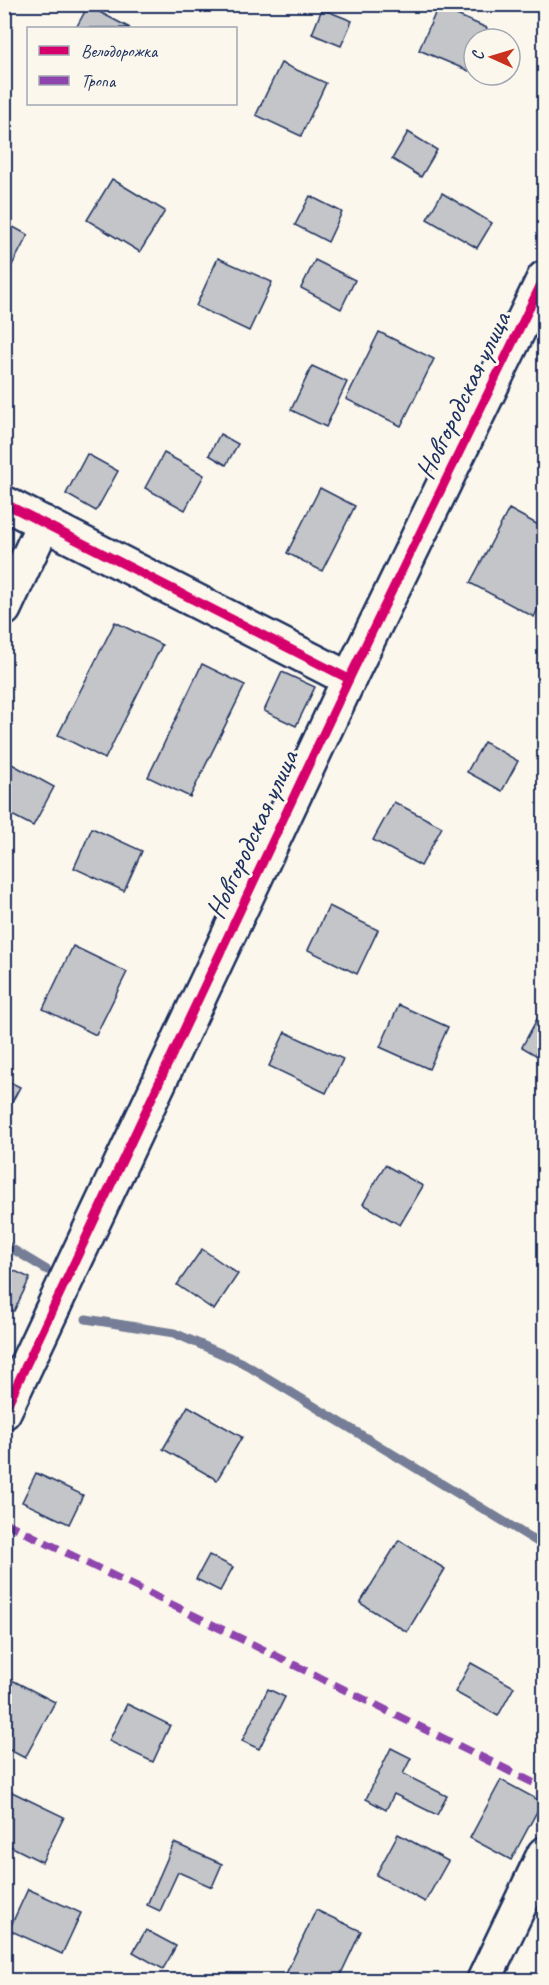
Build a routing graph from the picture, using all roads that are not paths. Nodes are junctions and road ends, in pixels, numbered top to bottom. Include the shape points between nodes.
1 (544, 278) edge
2 (4, 503) edge
3 (44, 523) junction
4 (4, 609) edge
5 (349, 679) junction
6 (4, 1412) edge
7 (544, 1854) edge
8 (484, 1980) edge

1 - 5 street, Новгородская улица
2 - 3 street
3 - 4 street
3 - 5 street
5 - 6 street, Новгородская улица
7 - 8 street

